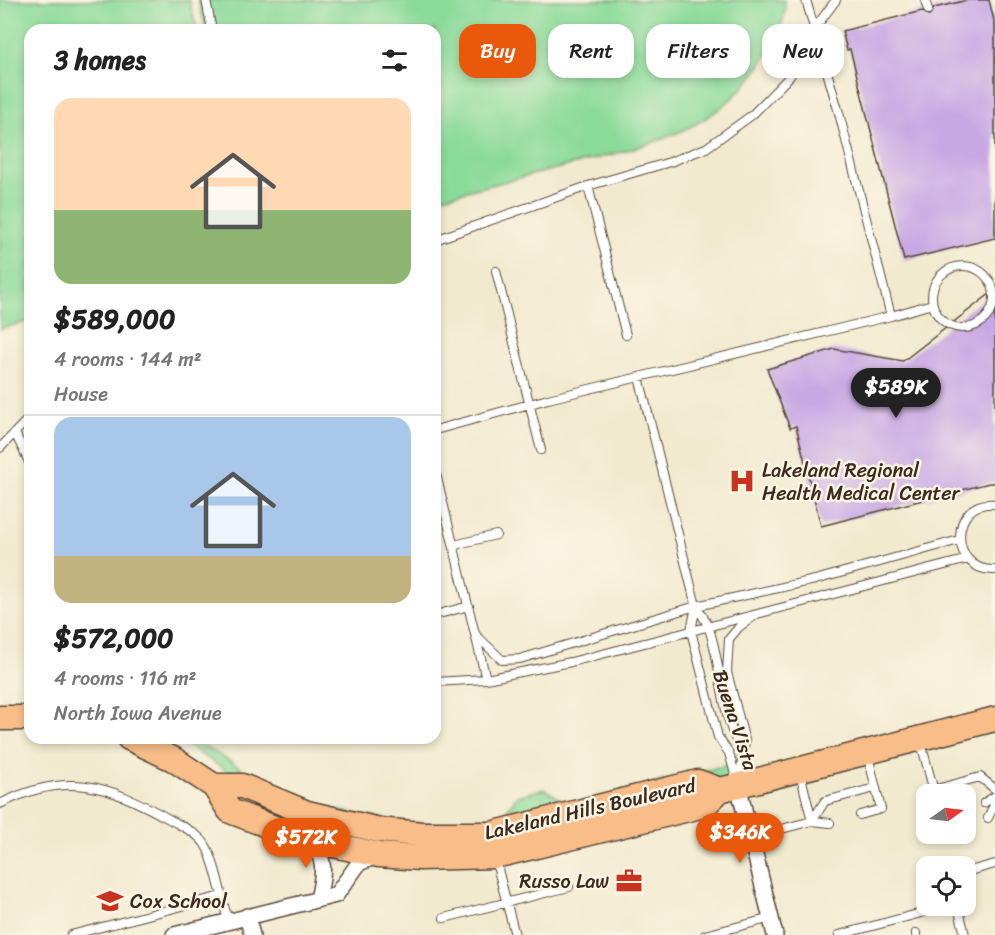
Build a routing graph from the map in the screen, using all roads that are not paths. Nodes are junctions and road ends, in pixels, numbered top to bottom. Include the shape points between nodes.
1 (206, 0) edge
2 (806, 0) edge
3 (836, 0) edge
4 (925, 0) edge
5 (928, 10) dead end
6 (211, 24) edge
7 (814, 24) edge
8 (818, 24) edge
9 (788, 78) edge
10 (828, 78) edge
11 (588, 186) junction
12 (441, 238) edge
13 (496, 271) dead end
14 (932, 304) junction
15 (891, 316) junction
16 (626, 335) dead end
17 (639, 377) junction
18 (530, 404) junction
19 (24, 423) edge
20 (441, 428) edge
21 (15, 433) junction
22 (4, 439) edge
23 (0, 448) edge
24 (541, 450) dead end
25 (24, 452) edge
26 (441, 494) edge
27 (995, 504) edge
28 (496, 535) dead end
29 (959, 540) junction
30 (454, 545) junction
31 (968, 560) junction
32 (995, 570) edge
33 (469, 606) junction
34 (696, 606) junction
35 (441, 613) edge
36 (757, 614) junction
37 (708, 626) junction
38 (691, 631) junction
39 (476, 635) junction
40 (486, 679) junction
41 (441, 682) edge
42 (24, 718) edge
43 (1, 719) edge
44 (995, 719) edge
45 (920, 738) junction
46 (142, 744) edge
47 (742, 750) junction
48 (867, 752) junction
49 (799, 769) junction
50 (932, 784) edge
51 (959, 784) edge
52 (214, 786) junction
53 (729, 787) junction
54 (875, 788) junction
55 (995, 789) edge
56 (995, 796) edge
57 (984, 803) dead end
58 (995, 803) edge
59 (0, 804) edge
60 (860, 814) dead end
61 (988, 818) dead end
62 (812, 821) junction
63 (830, 823) dead end
64 (298, 837) junction
65 (751, 837) junction
66 (379, 855) junction
67 (495, 856) junction
68 (995, 864) edge
69 (976, 869) edge
70 (569, 887) dead end
71 (221, 896) junction
72 (318, 900) junction
73 (506, 903) junction
74 (916, 914) edge
75 (247, 916) junction
76 (960, 916) edge
77 (444, 918) dead end
78 (771, 918) junction
79 (228, 921) junction
80 (71, 935) edge
81 (174, 935) edge
82 (252, 935) edge
83 (515, 935) edge
84 (705, 935) edge
85 (775, 935) edge
86 (839, 935) edge
87 (965, 935) edge

1 - 6 lane
2 - 7 lane
3 - 8 lane
4 - 5 lane
9 - 11 lane via 752,115 706,148
10 - 15 lane
11 - 12 lane
11 - 16 lane
13 - 18 lane
14 - 14 lane via 943,322 962,329 972,327 988,316 993,307 992,286 979,270 959,266 940,275 934,284
14 - 15 lane
15 - 17 lane
17 - 18 lane
17 - 34 lane
18 - 20 lane
18 - 24 lane
19 - 21 lane
21 - 22 lane
21 - 25 lane
22 - 23 lane
26 - 30 lane
27 - 29 lane via 970,511
28 - 30 lane
29 - 31 lane
29 - 34 lane via 814,580
30 - 33 lane
31 - 32 lane via 977,567
31 - 36 lane
33 - 35 lane
33 - 39 lane
34 - 37 lane
34 - 38 lane
34 - 39 lane via 520,659 502,660
36 - 37 lane
36 - 47 lane via 729,639 727,672 745,741
37 - 38 lane
37 - 47 lane
38 - 40 lane
38 - 53 lane, Buena Vista via 718,737 729,753
39 - 40 lane
40 - 41 lane
42 - 43 main road
44 - 45 main road, Lakeland Hills Boulevard
45 - 48 main road, Lakeland Hills Boulevard
45 - 50 lane
46 - 52 main road, Lakeland Hills Boulevard
47 - 53 lane
48 - 49 main road, Lakeland Hills Boulevard
48 - 54 lane
49 - 53 main road, Lakeland Hills Boulevard
49 - 62 lane
51 - 55 lane via 980,777
52 - 53 main road, Lakeland Hills Boulevard via 242,786 307,813 379,830 421,834 491,834 698,782
52 - 64 main road, Lakeland Hills Boulevard via 231,811
53 - 65 street
53 - 67 main road, Lakeland Hills Boulevard via 705,805
54 - 60 lane via 881,809
54 - 62 lane via 825,801
56 - 57 lane
58 - 61 lane
59 - 71 lane via 20,794 63,784 89,785 132,798 196,835 206,846
62 - 63 lane
62 - 65 lane
64 - 66 main road, Lakeland Hills Boulevard
64 - 72 street via 317,848 322,858
65 - 78 street
66 - 67 main road, Lakeland Hills Boulevard
66 - 72 street via 359,863 336,895
67 - 73 lane
68 - 69 lane
70 - 73 lane
71 - 79 lane
71 - 80 lane
72 - 75 street
73 - 77 lane
73 - 83 lane
74 - 86 lane
75 - 79 street
75 - 82 street
76 - 87 lane
78 - 84 lane
78 - 85 street
79 - 81 street

